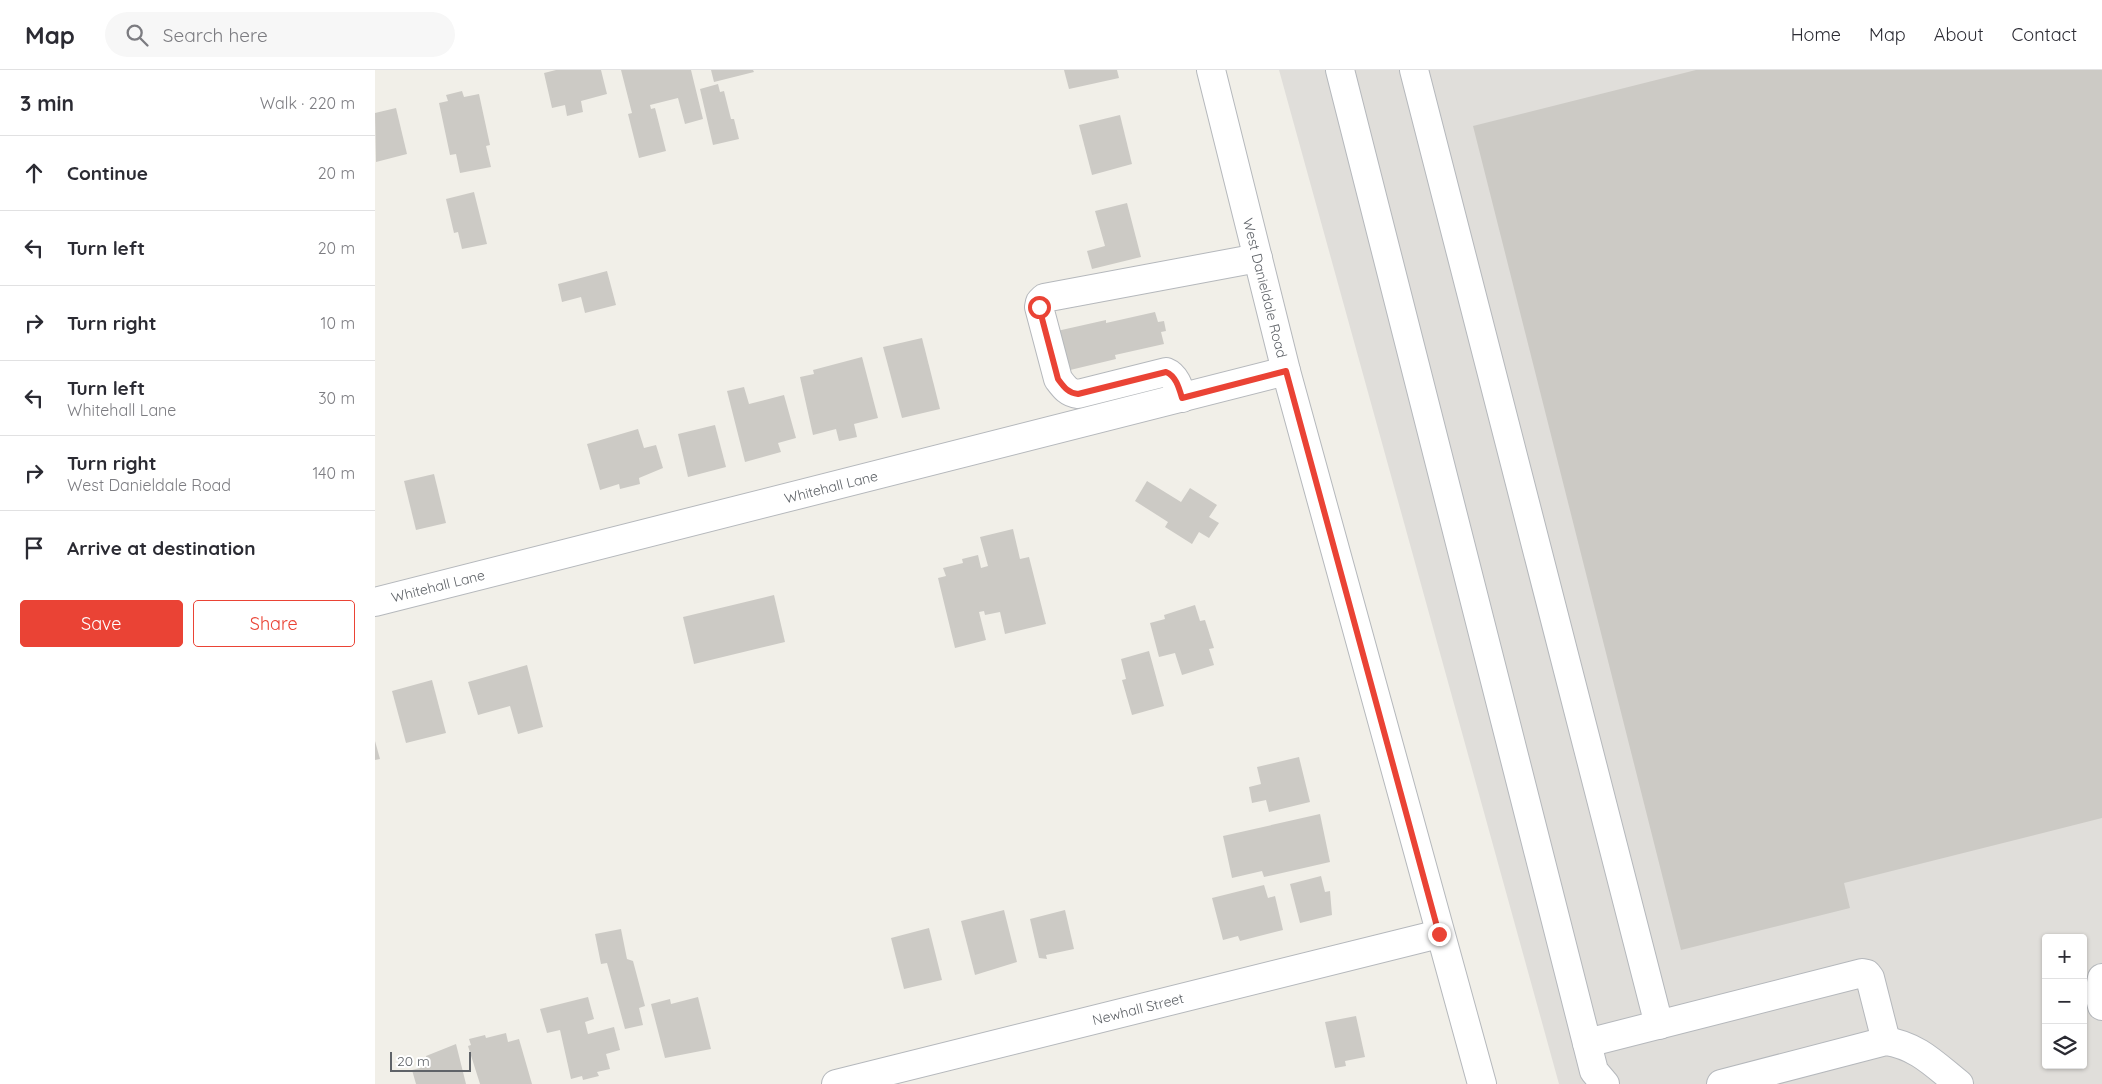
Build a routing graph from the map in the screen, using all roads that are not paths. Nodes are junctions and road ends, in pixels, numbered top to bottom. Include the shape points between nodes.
1 (1211, 70) edge
2 (1340, 70) edge
3 (1415, 70) edge
4 (1258, 258) junction
5 (1286, 371) junction
6 (1182, 398) junction
7 (375, 602) edge
8 (1439, 934) junction
9 (2102, 978) edge
10 (2102, 1006) edge
11 (1659, 1025) junction
12 (1886, 1041) junction
13 (1587, 1043) junction
14 (836, 1084) edge
15 (1481, 1084) edge
16 (1605, 1084) edge
17 (1721, 1084) edge
18 (1959, 1084) edge

1 - 4 street, West Danieldale Road
2 - 13 street
3 - 11 street
4 - 5 street, West Danieldale Road
4 - 6 street via 1044,298 1040,302 1058,379 1064,388 1078,394 1166,372 1178,384
5 - 6 street, Whitehall Lane
5 - 8 street, West Danieldale Road
6 - 7 street, Whitehall Lane
8 - 14 street, Newhall Street
8 - 15 street, West Danieldale Road
9 - 10 street via 2099,994
11 - 12 street via 1862,972 1870,978
11 - 13 street
12 - 17 street
12 - 18 street via 1903,1044 1921,1053
13 - 16 street via 1594,1071

